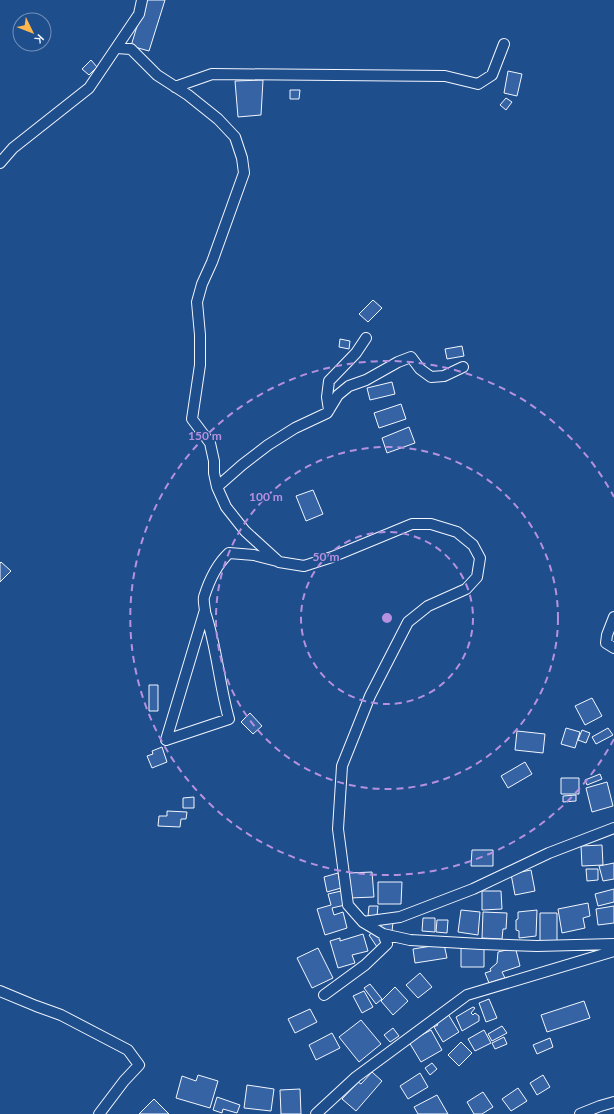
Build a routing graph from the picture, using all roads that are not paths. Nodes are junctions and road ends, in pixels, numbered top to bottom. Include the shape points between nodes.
1 (142, 0) edge
2 (504, 44) dead end
3 (116, 48) junction
4 (176, 87) junction
5 (0, 163) edge
6 (366, 338) dead end
7 (463, 367) dead end
8 (329, 410) junction
9 (218, 487) junction
10 (279, 562) junction
11 (205, 610) junction
12 (614, 618) edge
13 (614, 648) edge
14 (614, 828) edge
15 (363, 922) junction
16 (382, 934) junction
17 (614, 944) edge
18 (614, 951) edge
19 (0, 991) edge
20 (324, 996) dead end
21 (614, 1102) edge
22 (99, 1114) edge
23 (316, 1114) edge
24 (580, 1114) edge

1 - 3 street via 139,14
2 - 4 street via 492,75 478,84 445,76 212,74
3 - 4 street via 131,49 157,75
3 - 5 street via 89,88 13,148
4 - 9 street via 218,119 235,137 244,173 202,284 198,302 200,364 192,418 210,443
6 - 8 street via 356,353 328,381 326,397
7 - 8 street via 444,376 431,377 420,369 411,357 349,386 338,396
8 - 9 street via 268,445
9 - 10 street via 226,507 245,531
10 - 11 street via 254,555 229,553 220,562 209,584 204,598
10 - 15 street via 304,566 412,524 431,524 457,532 473,545 480,558 477,577 466,589 428,606 408,622 370,696 342,766 338,829 348,905
11 - 11 street via 223,698 230,719 166,740
12 - 13 street via 606,643
14 - 15 street via 549,853 474,889 400,917
15 - 16 street
16 - 17 street via 410,940 481,944
16 - 20 street via 387,944 366,964
18 - 23 street via 467,995 356,1077
19 - 22 street via 61,1015 128,1050 139,1065
21 - 24 street

